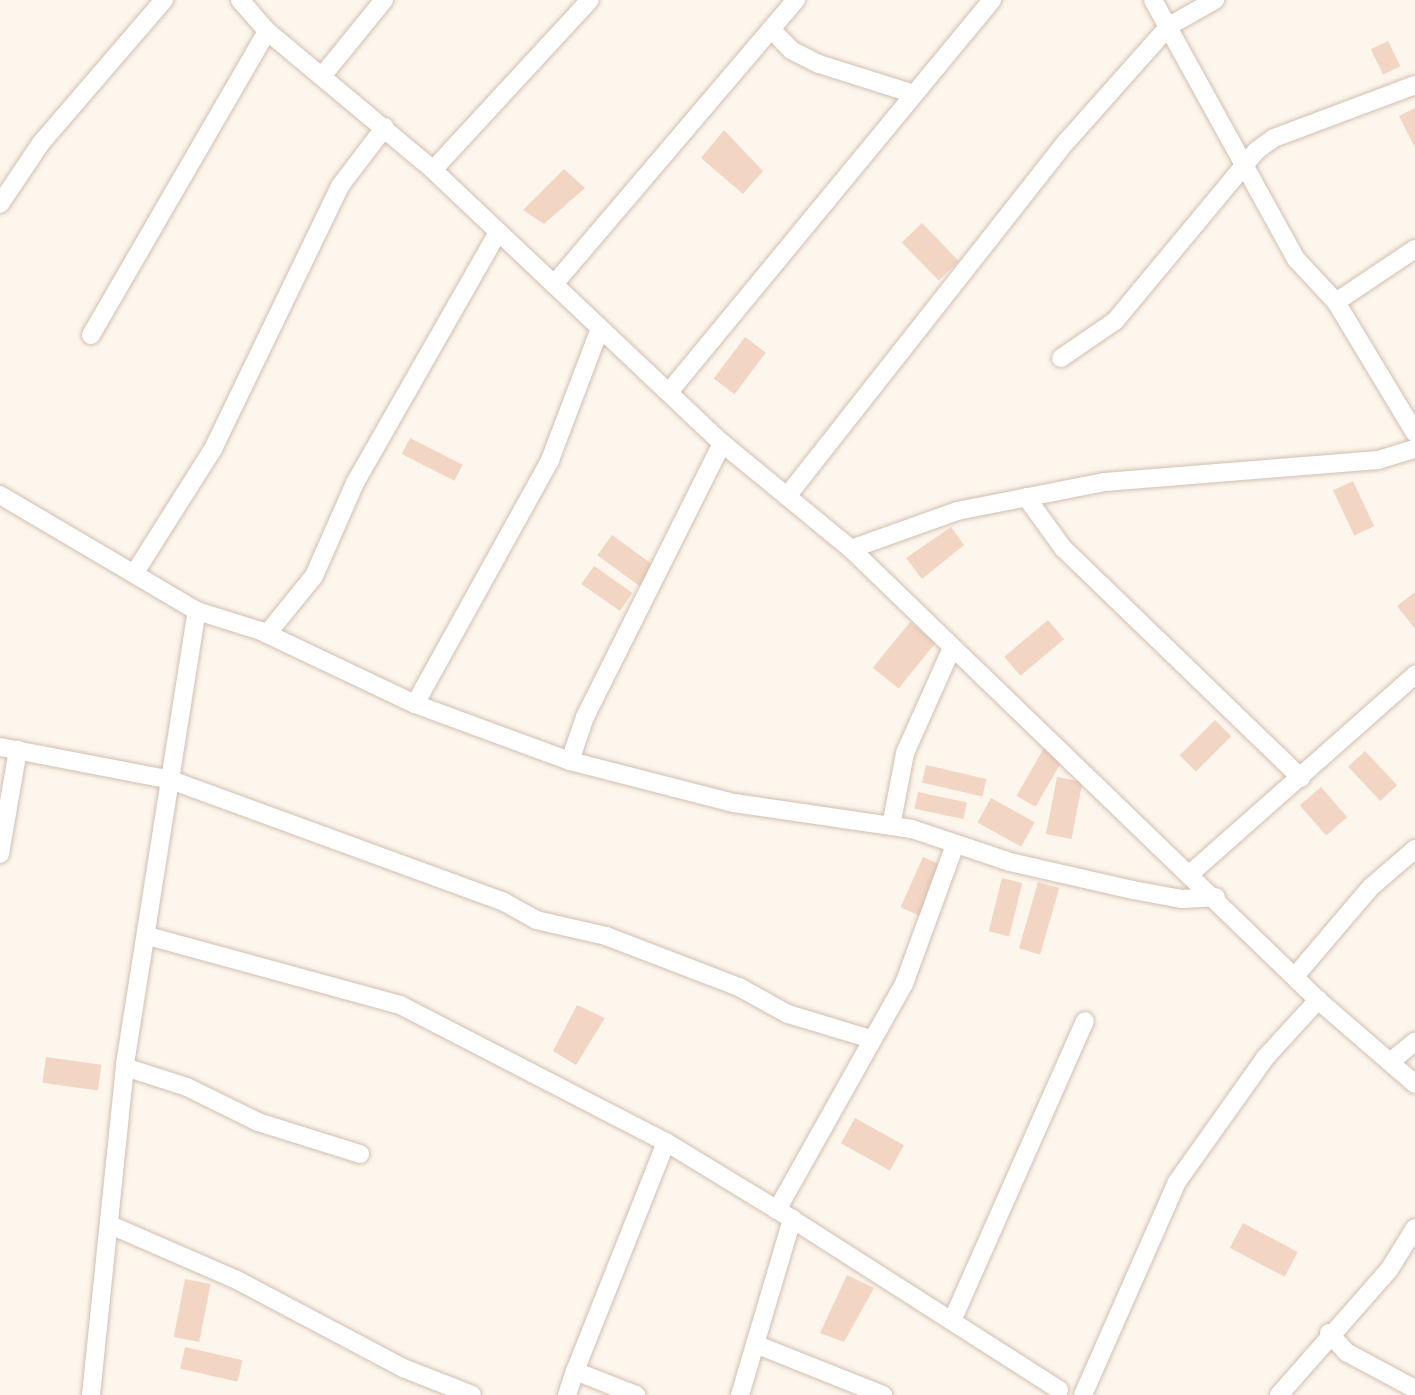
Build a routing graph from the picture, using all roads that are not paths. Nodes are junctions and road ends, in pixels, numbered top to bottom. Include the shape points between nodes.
1 (164, 0) edge
2 (240, 0) edge
3 (384, 0) edge
4 (590, 0) edge
5 (796, 0) edge
6 (992, 0) edge
7 (1153, 0) edge
8 (1215, 0) edge
9 (1169, 26) junction
10 (771, 29) junction
11 (267, 31) junction
12 (323, 75) junction
13 (1415, 85) edge
14 (914, 94) junction
15 (385, 127) junction
16 (1245, 164) junction
17 (433, 170) junction
18 (0, 204) edge
19 (498, 232) junction
20 (1415, 249) edge
21 (555, 283) junction
22 (1336, 302) junction
23 (599, 331) junction
24 (91, 335) dead end
25 (1061, 358) dead end
26 (669, 392) junction
27 (1415, 433) edge
28 (722, 443) junction
29 (1415, 449) edge
30 (0, 495) edge
31 (788, 495) junction
32 (1026, 497) junction
33 (851, 549) junction
34 (134, 574) junction
35 (197, 611) junction
36 (267, 634) junction
37 (952, 648) junction
38 (1415, 675) edge
39 (415, 704) junction
40 (9, 749) edge
41 (570, 761) junction
42 (1301, 778) junction
43 (171, 780) junction
44 (891, 826) junction
45 (955, 845) junction
46 (1415, 849) edge
47 (0, 854) edge
48 (1191, 873) junction
49 (1216, 897) junction
50 (148, 936) junction
51 (1296, 975) junction
52 (1318, 1000) junction
53 (1085, 1021) dead end
54 (871, 1039) junction
55 (1415, 1042) edge
56 (1390, 1062) junction
57 (125, 1067) junction
58 (1415, 1084) edge
59 (666, 1142) junction
60 (360, 1154) dead end
61 (785, 1214) junction
62 (113, 1226) junction
63 (1415, 1228) edge
64 (952, 1321) junction
65 (1329, 1333) junction
66 (755, 1344) junction
67 (575, 1371) junction
68 (1415, 1389) edge
69 (1063, 1393) edge
70 (91, 1395) edge
71 (472, 1395) edge
72 (567, 1395) edge
73 (636, 1395) edge
74 (740, 1395) edge
75 (883, 1395) edge
76 (1083, 1395) edge
77 (1279, 1395) edge

1 - 18 street via 41,143
2 - 11 street
3 - 12 street
4 - 17 street
5 - 10 street
6 - 14 street
7 - 9 street
8 - 9 street
9 - 16 street
9 - 31 street via 1067,141
10 - 14 street via 791,50 819,64
10 - 21 street
11 - 12 street
11 - 24 street
12 - 15 street
13 - 16 street via 1274,138
14 - 26 street
15 - 17 street
15 - 34 street via 340,186 213,449
16 - 22 street via 1296,259
16 - 25 street via 1115,321
17 - 19 street
19 - 21 street
19 - 36 street via 355,483 314,576
20 - 22 street
21 - 23 street
22 - 27 street
23 - 26 street
23 - 39 street via 550,460
26 - 28 street
28 - 31 street
28 - 41 street via 585,717
29 - 32 street via 1378,460 1105,482
30 - 34 street
31 - 33 street
32 - 33 street via 957,511
32 - 42 street via 1063,548
33 - 37 street
34 - 35 street
35 - 36 street
35 - 43 street
36 - 39 street
37 - 44 street via 905,753
37 - 48 street
38 - 42 street
39 - 41 street
40 - 43 street
40 - 47 street
41 - 44 street via 734,803
42 - 48 street
43 - 50 street
43 - 54 street via 504,902 536,920 606,936 739,987 788,1014
44 - 45 street
45 - 49 street via 1133,890 1182,899
45 - 54 street via 904,984
46 - 51 street via 1371,887
48 - 49 street
49 - 51 street
50 - 57 street
50 - 59 street via 312,976 400,1005
51 - 52 street
52 - 56 street
52 - 76 street via 1265,1058 1177,1182
53 - 64 street
54 - 61 street
55 - 56 street
56 - 58 street
57 - 60 street via 187,1087 258,1122
57 - 62 street
59 - 61 street
59 - 67 street via 626,1231
61 - 64 street
61 - 66 street
62 - 70 street
62 - 71 street via 237,1280 403,1368
63 - 65 street via 1389,1270
64 - 69 street
65 - 68 street via 1346,1352
65 - 77 street
66 - 74 street
66 - 75 street
67 - 72 street
67 - 73 street

